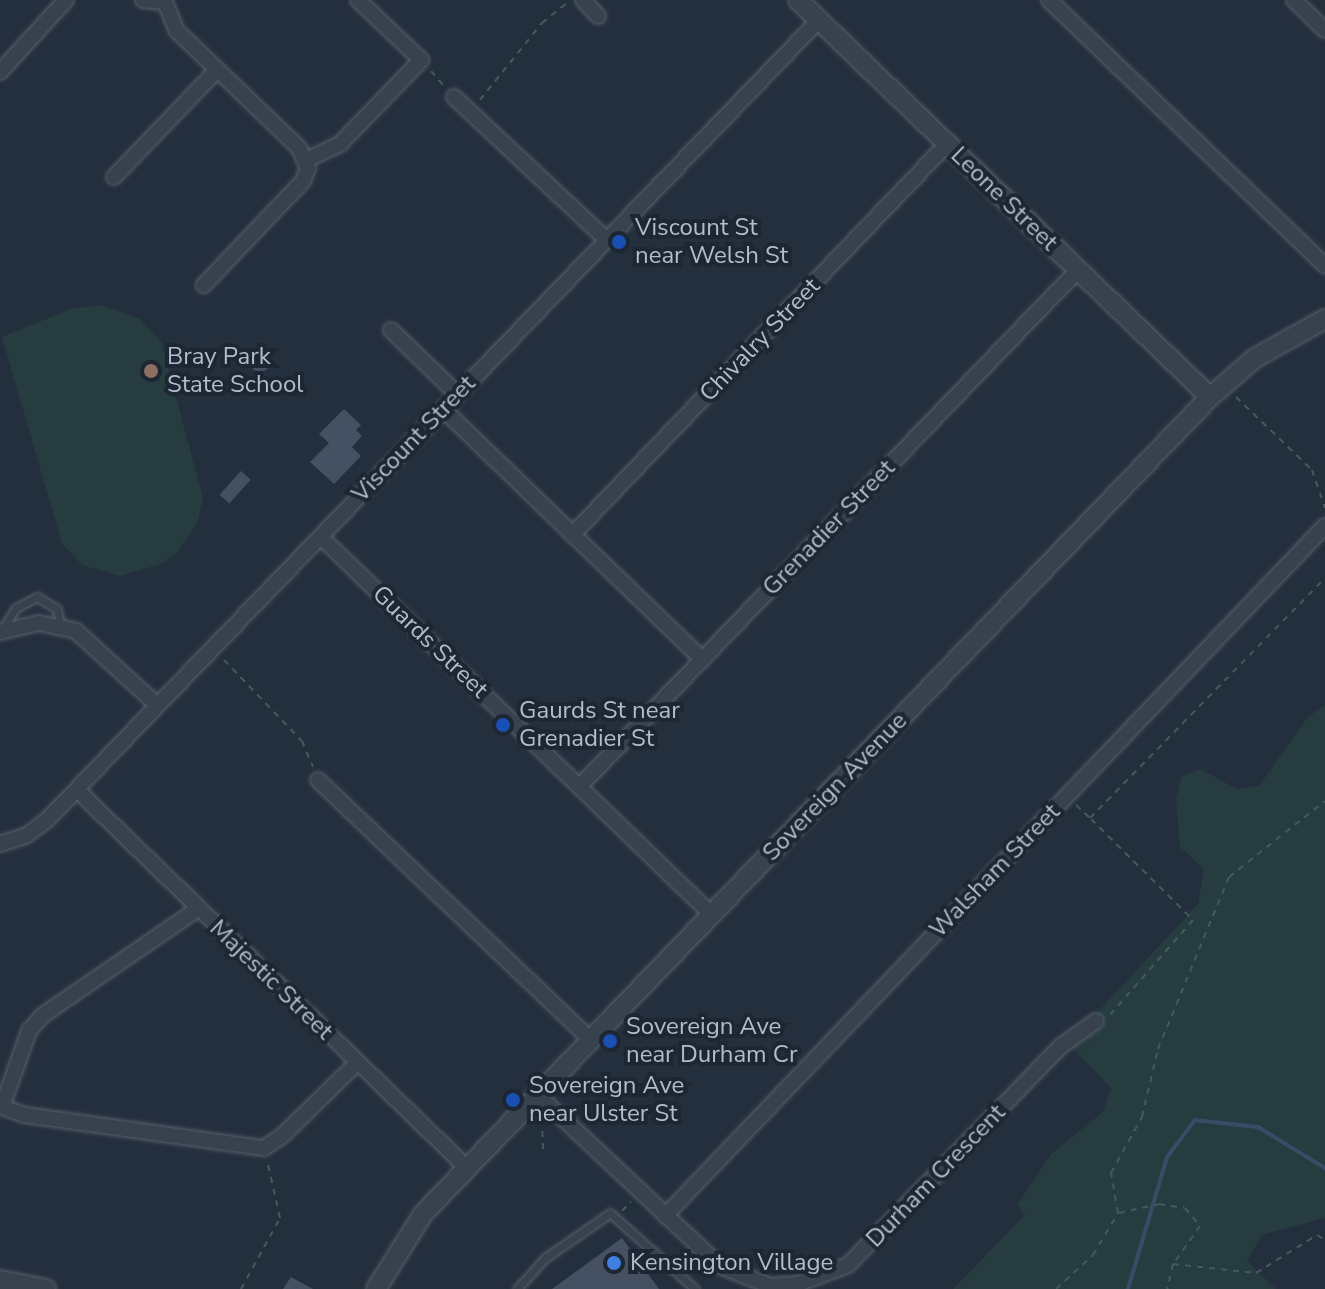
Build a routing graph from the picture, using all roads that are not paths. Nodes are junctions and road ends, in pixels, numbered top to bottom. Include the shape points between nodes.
1 (66, 0) edge
2 (143, 0) edge
3 (358, 0) edge
4 (583, 0) edge
5 (798, 0) edge
6 (1049, 0) edge
7 (1294, 0) edge
8 (168, 1) edge
9 (598, 16) dead end
10 (819, 20) junction
11 (1325, 30) edge
12 (217, 70) junction
13 (0, 72) edge
14 (454, 97) road end
15 (947, 144) junction
16 (306, 160) junction
17 (114, 177) dead end
18 (606, 239) junction
19 (1325, 266) edge
20 (1078, 270) junction
21 (204, 285) dead end
22 (1325, 319) edge
23 (391, 330) dead end
24 (457, 394) junction
25 (1210, 397) junction
26 (443, 409) junction
27 (1325, 526) edge
28 (572, 535) junction
29 (321, 537) junction
30 (60, 625) junction
31 (1, 631) edge
32 (703, 660) junction
33 (157, 705) junction
34 (318, 780) road end
35 (580, 786) junction
36 (77, 790) junction
37 (0, 844) edge
38 (198, 909) junction
39 (712, 915) junction
40 (1096, 1021) road end
41 (591, 1040) junction
42 (357, 1063) junction
43 (538, 1095) junction
44 (1, 1107) edge
45 (467, 1168) junction
46 (665, 1216) junction
47 (0, 1280) edge
48 (46, 1289) edge
49 (376, 1289) edge
50 (517, 1289) edge
51 (695, 1289) edge

1 - 13 street
2 - 8 street
3 - 16 street via 421,60 340,144
4 - 9 street
5 - 10 street, Leone Street
6 - 19 street
7 - 11 street
8 - 12 street via 177,31
10 - 15 street, Leone Street
10 - 18 street, Viscount Street
12 - 16 street
12 - 17 street
14 - 18 street
15 - 20 street, Leone Street
15 - 28 street, Chivalry Street
16 - 21 street via 303,181
18 - 24 street, Viscount Street
20 - 25 street, Leone Street
20 - 32 street, Grenadier Street
22 - 25 street, Sovereign Avenue via 1255,358
23 - 24 street
24 - 26 street, Viscount Street
25 - 39 street, Sovereign Avenue
26 - 28 street
26 - 29 street, Viscount Street
27 - 46 street, Walsham Street
28 - 32 street
29 - 33 street, Viscount Street
29 - 35 street, Guards Street
30 - 31 street
30 - 31 lane via 57,609 37,597 16,608
30 - 33 street via 90,641
32 - 35 street, Grenadier Street
33 - 36 street, Viscount Street
34 - 41 street
35 - 39 street, Guards Street
36 - 37 street, Viscount Street via 39,828
36 - 38 street, Majestic Street
38 - 42 street, Majestic Street
38 - 44 street via 43,1015 29,1031
39 - 41 street, Sovereign Avenue
40 - 46 street, Durham Crescent via 1061,1046 870,1245 825,1277 770,1286 720,1266
41 - 43 street, Sovereign Avenue
42 - 44 street via 264,1148
42 - 45 street, Majestic Street
43 - 45 street, Sovereign Avenue
43 - 46 street, Durham Crescent
45 - 49 street, Sovereign Avenue via 423,1214
47 - 48 street
50 - 51 lane via 545,1258 610,1213

